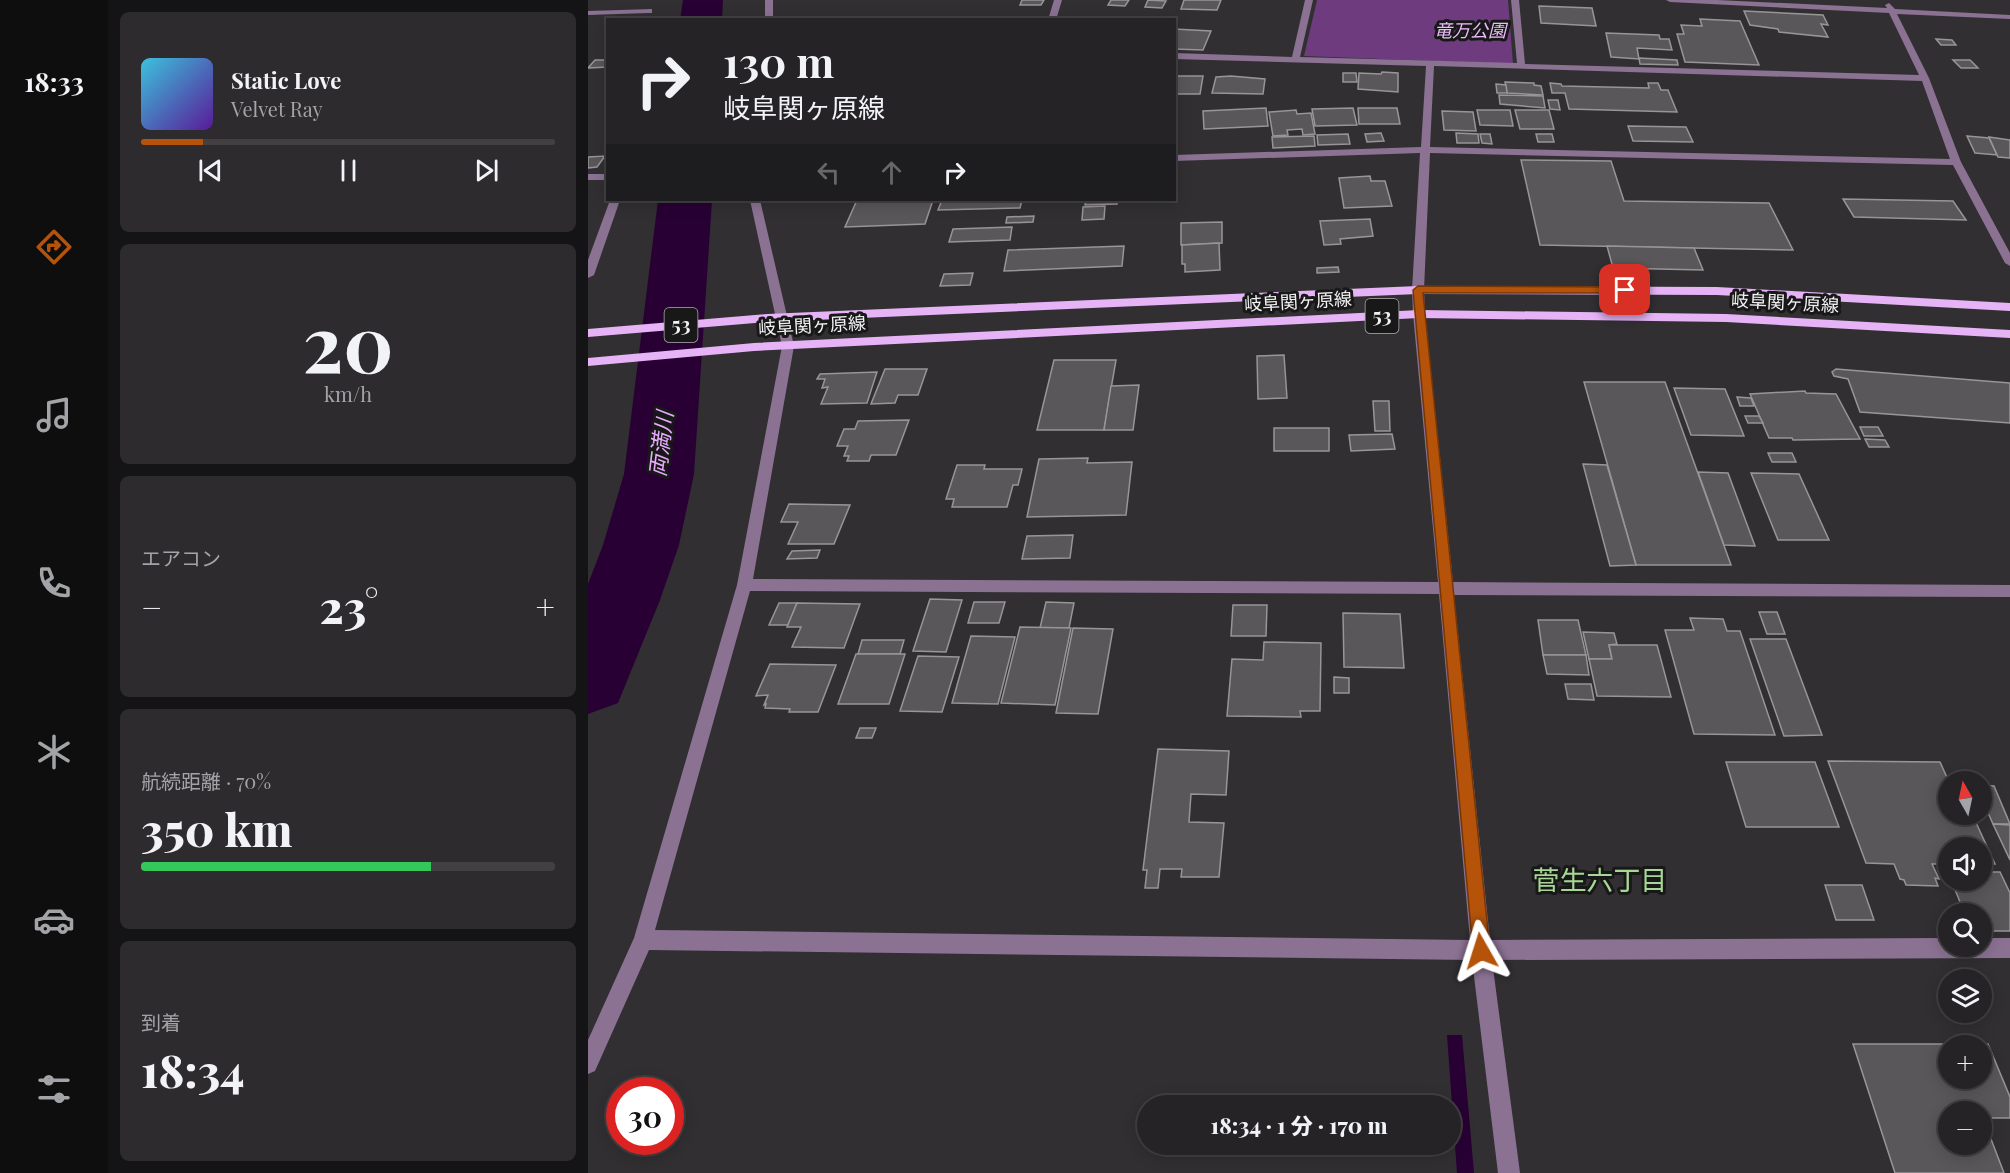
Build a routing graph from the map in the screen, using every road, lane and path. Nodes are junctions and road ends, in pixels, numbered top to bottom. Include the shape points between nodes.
1 (652, 0) edge
2 (769, 0) edge
3 (1058, 0) edge
4 (1310, 0) edge
5 (1515, 0) edge
6 (1670, 0) edge
7 (1887, 0) edge
8 (1892, 11) junction
9 (588, 13) edge
10 (649, 15) edge
11 (2010, 17) edge
12 (769, 18) edge
13 (1053, 18) edge
14 (1176, 57) edge
15 (1295, 60) junction
16 (1430, 65) junction
17 (1521, 66) junction
18 (1926, 78) junction
19 (1426, 150) junction
20 (1176, 158) edge
21 (1956, 162) junction
22 (588, 177) edge
23 (606, 177) edge
24 (615, 201) edge
25 (755, 201) edge
26 (2010, 263) edge
27 (588, 275) edge
28 (1418, 290) junction
29 (2010, 307) edge
30 (1419, 314) junction
31 (782, 319) junction
32 (592, 333) edge
33 (2010, 334) edge
34 (788, 346) junction
35 (588, 362) edge
36 (744, 585) junction
37 (1445, 588) junction
38 (2010, 591) edge
39 (643, 940) junction
40 (2010, 948) edge
41 (1481, 951) junction
42 (588, 1064) edge
43 (1509, 1173) edge

1 - 10 street
2 - 12 street
3 - 13 street
4 - 15 street
5 - 17 street
6 - 8 street
7 - 8 street
8 - 11 street
8 - 18 street
9 - 10 street
14 - 15 street
15 - 16 street
16 - 17 street
16 - 19 street
17 - 18 street
18 - 21 street
19 - 20 street
19 - 21 street
19 - 28 street
21 - 26 street
22 - 23 street
24 - 27 street
25 - 31 street
28 - 29 main road, 岐阜関ヶ原線 / 53 via 1717,291
28 - 30 street
28 - 31 main road, 岐阜関ヶ原線 / 53 via 955,308
30 - 33 main road, 岐阜関ヶ原線 / 53 via 1726,318
30 - 34 main road, 岐阜関ヶ原線 / 53
30 - 37 street
31 - 32 main road, 岐阜関ヶ原線 / 53
31 - 34 street
34 - 35 main road, 岐阜関ヶ原線 / 53
34 - 36 street
36 - 37 street
36 - 39 street
37 - 38 street
37 - 41 street
39 - 41 street
39 - 42 street
40 - 41 street
41 - 43 street

